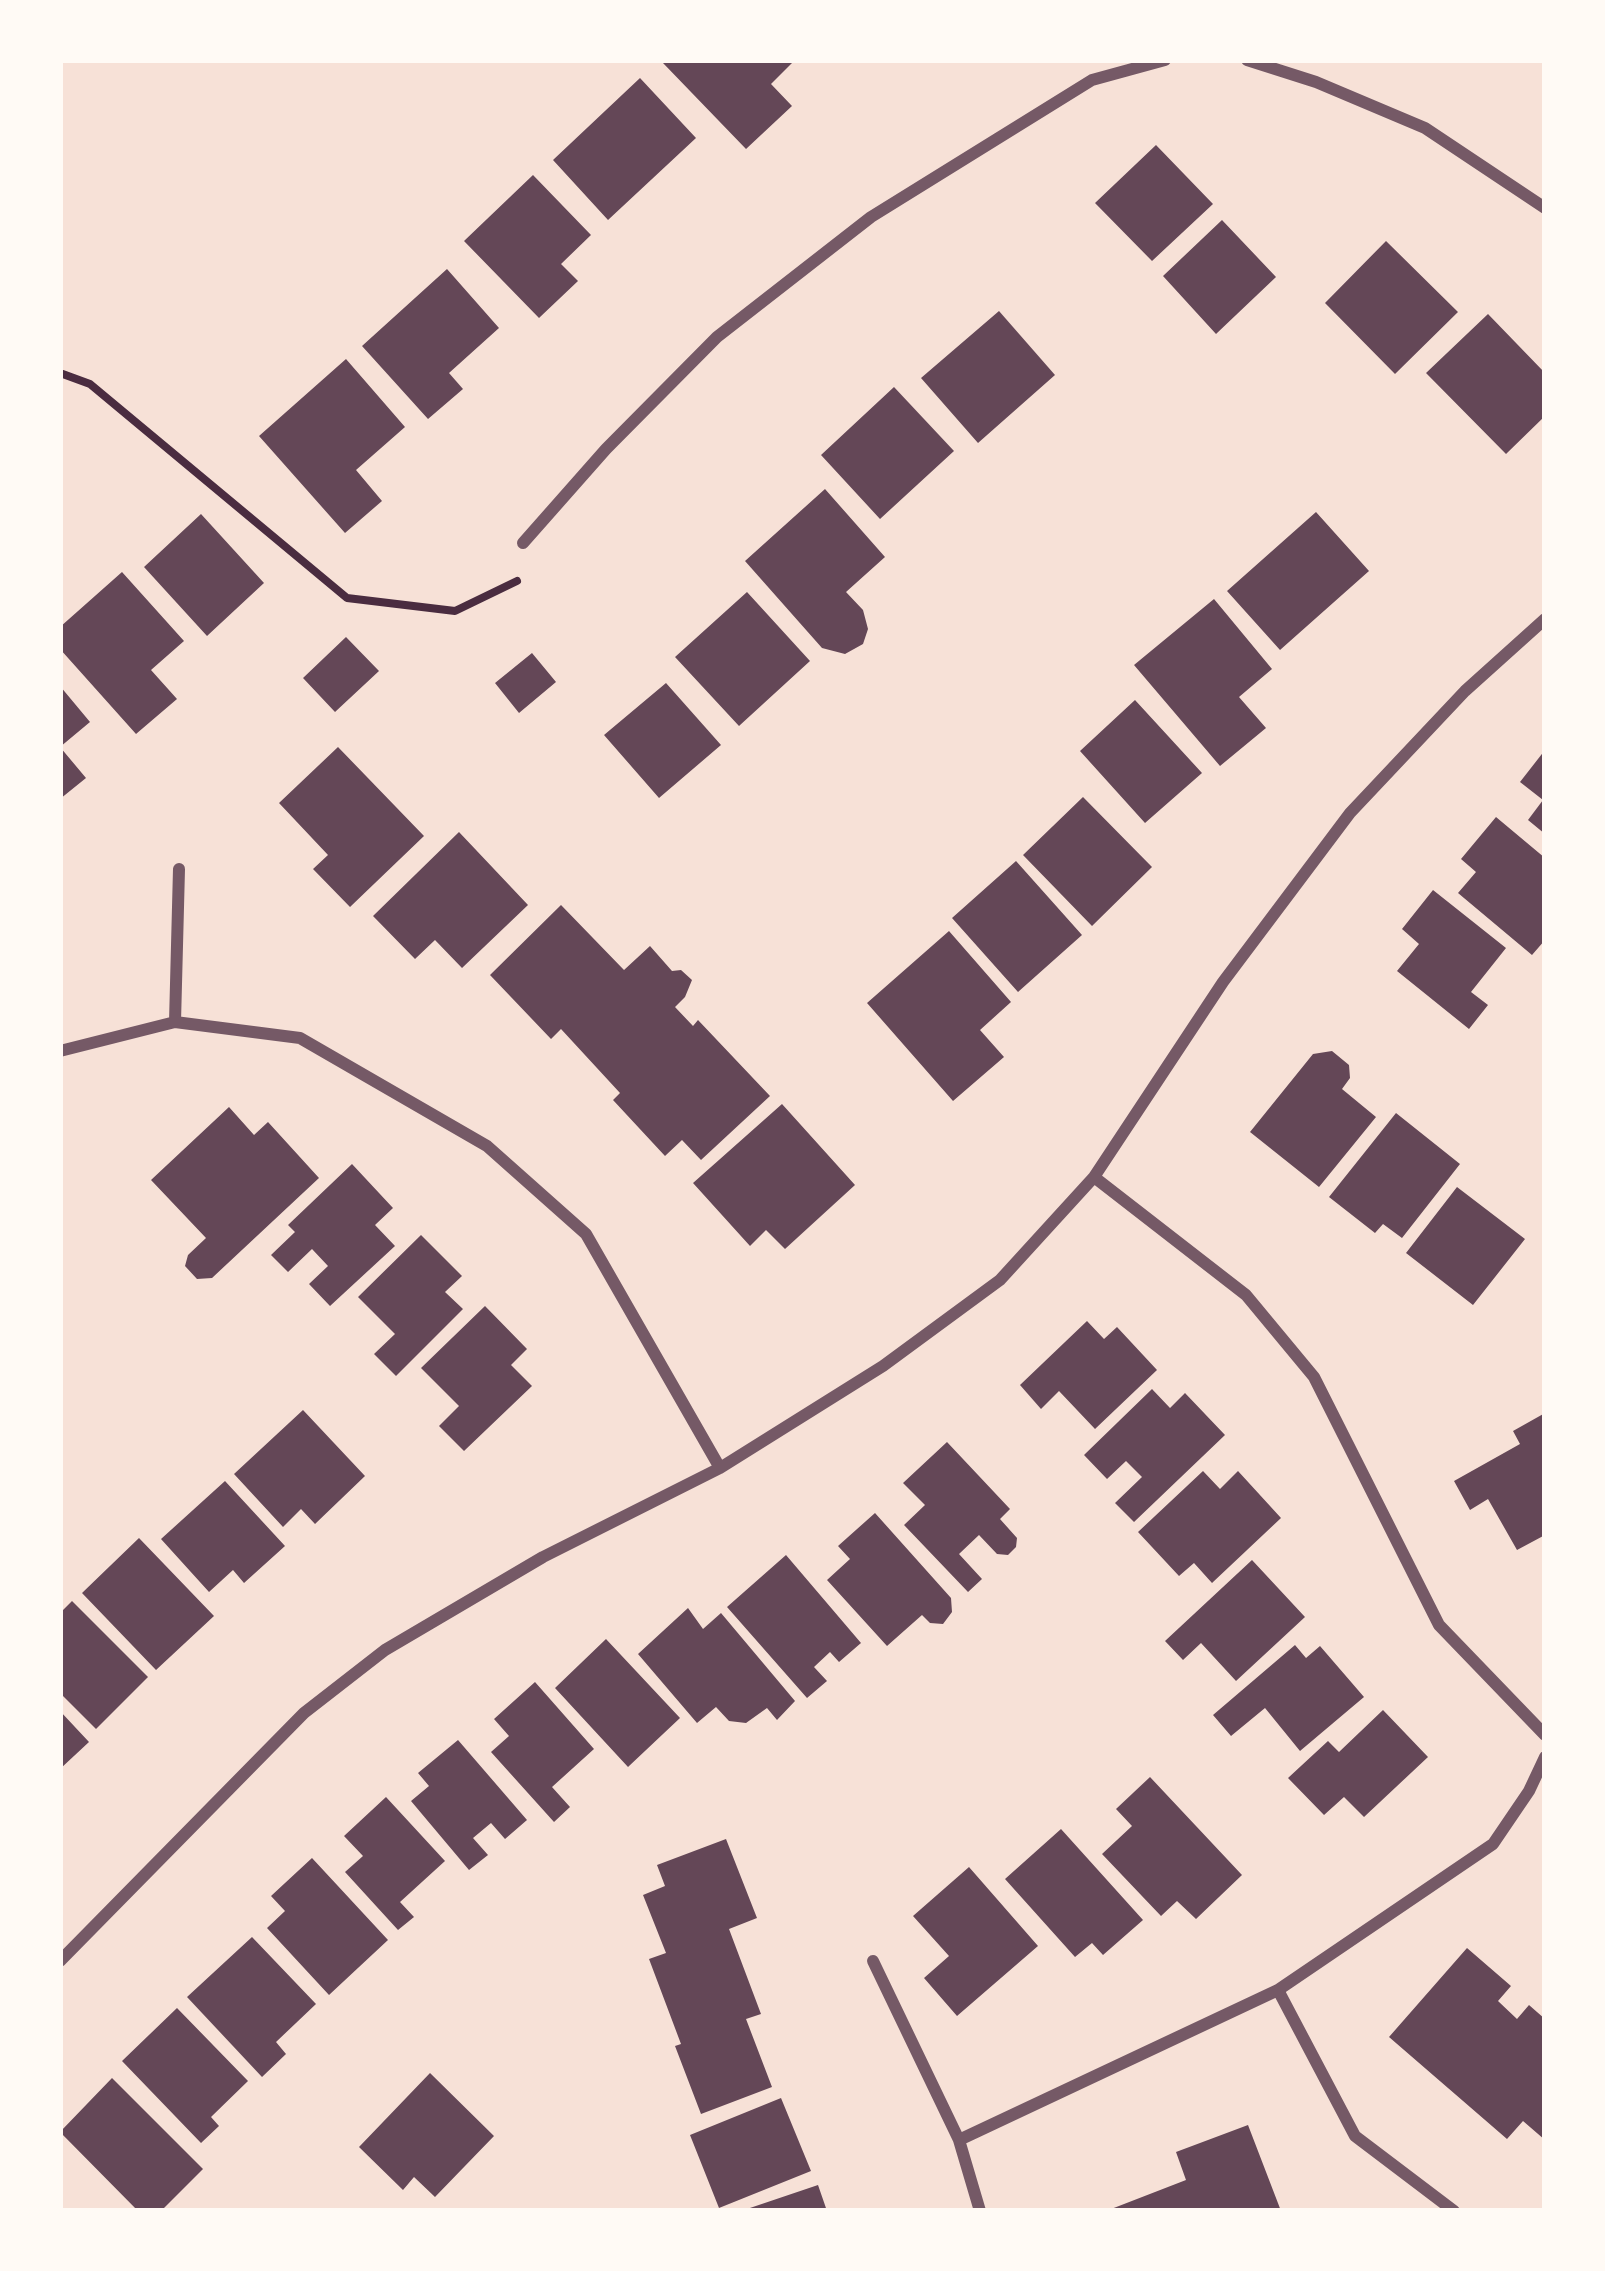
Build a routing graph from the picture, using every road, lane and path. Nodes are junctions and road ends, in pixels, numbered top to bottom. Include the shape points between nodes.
1 (1165, 60) edge
2 (1247, 60) edge
3 (1545, 208) edge
4 (60, 373) edge
5 (523, 543) joint
6 (1545, 620) edge
7 (179, 869) dead end
8 (175, 1022) junction
9 (60, 1051) edge
10 (1094, 1177) junction
11 (720, 1468) junction
12 (1545, 1736) edge
13 (1545, 1756) edge
14 (60, 1961) edge
15 (873, 1961) dead end
16 (1278, 1990) junction
17 (959, 2140) junction
18 (980, 2211) edge
19 (1454, 2211) edge

1 - 5 street via 1092,80 871,217 717,337
2 - 3 street via 1425,128
4 - 5 path via 90,383 347,598 455,611 544,568
6 - 10 street via 1350,813 1222,982
7 - 8 street
8 - 9 street
8 - 11 street via 300,1038 487,1145 586,1234
10 - 11 street via 1000,1280 884,1366
10 - 12 street via 1246,1294 1315,1376 1439,1624
11 - 14 street via 543,1557 385,1650 304,1713
13 - 16 street via 1493,1844
15 - 17 street
16 - 17 street
16 - 19 street via 1355,2136
17 - 18 street

